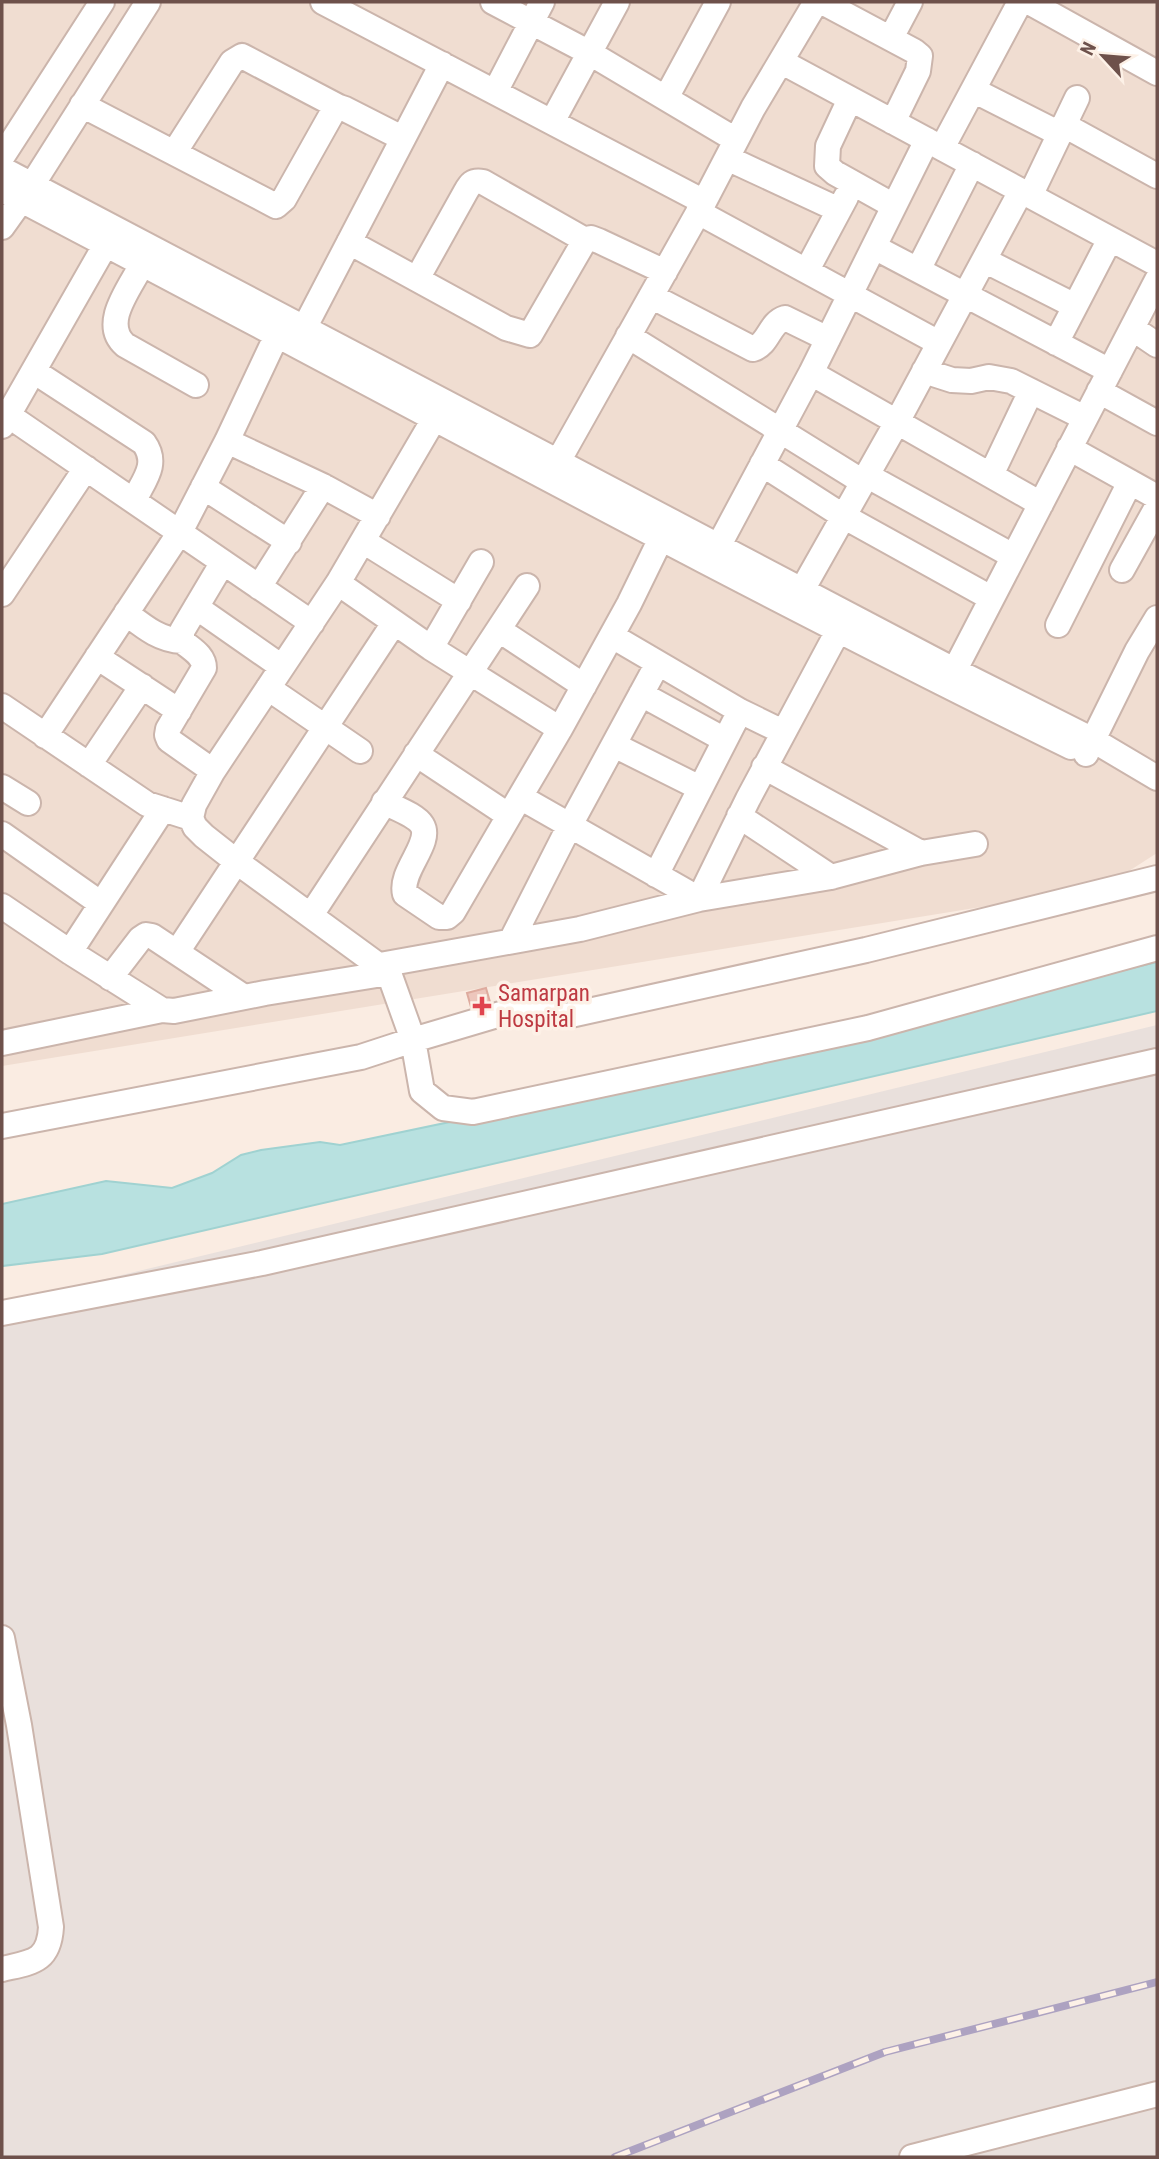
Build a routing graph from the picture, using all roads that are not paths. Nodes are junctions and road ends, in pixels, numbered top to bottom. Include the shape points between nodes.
1 (102, 2) edge
2 (148, 2) edge
3 (323, 2) edge
4 (493, 2) edge
5 (617, 2) edge
6 (718, 2) edge
7 (816, 2) edge
8 (822, 2) edge
9 (910, 2) edge
10 (1020, 2) edge
11 (1029, 2) edge
12 (537, 13) edge
13 (891, 38) junction
14 (589, 52) junction
15 (782, 62) junction
16 (442, 64) junction
17 (1157, 74) edge
18 (973, 90) junction
19 (495, 92) junction
20 (666, 98) junction
21 (1077, 98) dead end
22 (850, 99) junction
23 (82, 105) junction
24 (339, 107) junction
25 (552, 122) junction
26 (893, 122) junction
27 (1062, 130) junction
28 (402, 138) junction
29 (934, 144) junction
30 (732, 149) junction
31 (174, 153) junction
32 (2, 157) edge
33 (972, 164) junction
34 (1154, 167) edge
35 (2, 169) edge
36 (853, 183) junction
37 (18, 191) edge
38 (1025, 193) junction
39 (894, 206) junction
40 (701, 207) junction
41 (839, 210) junction
42 (2, 228) edge
43 (1110, 239) junction
44 (585, 240) junction
45 (349, 242) junction
46 (106, 244) junction
47 (874, 247) junction
48 (984, 260) junction
49 (142, 264) junction
50 (1157, 264) edge
51 (807, 270) junction
52 (918, 270) junction
53 (664, 272) junction
54 (417, 279) junction
55 (1157, 280) edge
56 (851, 293) junction
57 (965, 295) junction
58 (651, 296) junction
59 (1075, 306) junction
60 (1132, 328) junction
61 (290, 332) junction
62 (628, 336) junction
63 (828, 339) junction
64 (939, 343) junction
65 (1056, 343) junction
66 (1157, 345) edge
67 (924, 370) junction
68 (35, 372) junction
69 (811, 373) junction
70 (1104, 381) junction
71 (196, 385) dead end
72 (1031, 391) junction
73 (439, 411) junction
74 (4, 418) edge
75 (1085, 418) junction
76 (897, 422) junction
77 (1157, 423) edge
78 (780, 431) junction
79 (227, 441) junction
80 (1069, 448) junction
81 (762, 464) junction
82 (86, 468) junction
83 (553, 470) junction
84 (990, 475) junction
85 (865, 479) junction
86 (1130, 482) junction
87 (323, 486) junction
88 (203, 487) junction
89 (1157, 497) edge
90 (134, 500) junction
91 (1041, 504) junction
92 (1157, 506) edge
93 (377, 516) junction
94 (843, 516) junction
95 (666, 529) junction
96 (180, 532) junction
97 (363, 541) junction
98 (289, 542) junction
99 (714, 555) junction
100 (1013, 556) junction
101 (223, 562) junction
102 (481, 562) dead end
103 (1122, 570) dead end
104 (338, 583) junction
105 (527, 586) dead end
106 (259, 587) junction
107 (802, 590) junction
108 (2, 594) edge
109 (991, 598) junction
110 (458, 601) junction
111 (196, 607) junction
112 (125, 614) junction
113 (1157, 618) edge
114 (843, 622) junction
115 (312, 623) junction
116 (394, 623) junction
117 (1058, 625) dead end
118 (499, 629) junction
119 (612, 636) junction
120 (182, 642) junction
121 (431, 648) junction
122 (1147, 656) edge
123 (97, 657) junction
124 (658, 663) junction
125 (282, 667) junction
126 (471, 674) junction
127 (950, 678) junction
128 (142, 686) junction
129 (584, 686) junction
130 (268, 688) junction
131 (641, 694) junction
132 (2, 706) edge
133 (740, 710) junction
134 (179, 711) junction
135 (327, 728) junction
136 (560, 729) junction
137 (783, 732) junction
138 (45, 736) junction
139 (725, 740) junction
140 (614, 745) junction
141 (1090, 747) junction
142 (360, 751) dead end
143 (416, 754) junction
144 (89, 765) junction
145 (764, 767) junction
146 (213, 771) junction
147 (1157, 778) edge
148 (2, 786) edge
149 (1157, 787) edge
150 (700, 789) junction
151 (384, 802) junction
152 (28, 803) dead end
153 (514, 806) junction
154 (163, 809) junction
155 (739, 816) junction
156 (191, 818) junction
157 (569, 827) junction
158 (2, 834) edge
159 (975, 844) dead end
160 (921, 853) junction
161 (237, 862) junction
162 (656, 875) junction
163 (831, 877) junction
164 (1157, 878) edge
165 (699, 899) junction
166 (100, 903) junction
167 (3, 908) edge
168 (311, 915) junction
169 (512, 941) junction
170 (1157, 948) edge
171 (70, 952) junction
172 (177, 952) junction
173 (385, 969) junction
174 (110, 978) junction
175 (244, 997) junction
176 (162, 1010) junction
177 (413, 1040) junction
178 (2, 1043) edge
179 (1157, 1061) edge
180 (2, 1126) edge
181 (2, 1313) edge
182 (2, 1638) edge
183 (2, 1969) edge
184 (1157, 2094) edge
185 (912, 2157) edge

1 - 32 street
2 - 23 street
3 - 16 street
4 - 12 street
5 - 14 street
6 - 20 street
7 - 15 street
8 - 13 street
9 - 13 street
10 - 18 street
11 - 17 street
12 - 14 street
12 - 19 street
13 - 26 street via 920,56
14 - 20 street
14 - 25 street
15 - 22 street
15 - 30 street
16 - 19 street
16 - 28 street
18 - 27 street
18 - 29 street
19 - 25 street
20 - 30 street
21 - 27 street
22 - 26 street
22 - 36 street via 826,158 827,166
23 - 31 street
23 - 37 street
24 - 28 street
24 - 31 street via 247,57 236,57
24 - 31 street via 276,206
25 - 40 street
26 - 29 street
27 - 34 street
27 - 38 street
28 - 45 street
29 - 33 street
29 - 39 street
30 - 40 street
30 - 41 street
33 - 38 street
33 - 52 street
35 - 37 street
36 - 39 street
36 - 41 street
37 - 42 street
37 - 46 street
37 - 61 street
38 - 43 street
38 - 48 street
39 - 47 street
40 - 51 street
40 - 53 street
41 - 51 street
43 - 50 street
43 - 59 street
44 - 53 street via 591,238
44 - 54 street via 530,335 506,328
44 - 54 street via 477,181 471,183
45 - 54 street
45 - 61 street
46 - 49 street
46 - 68 street
47 - 52 street
47 - 56 street
48 - 57 street
48 - 59 street
49 - 61 street
49 - 71 street via 116,315 117,338
51 - 56 street
52 - 57 street
53 - 58 street
55 - 60 street
56 - 63 street
56 - 64 street
57 - 64 street
57 - 65 street
58 - 62 street
58 - 63 street via 752,349 785,318
59 - 65 street
60 - 66 street
60 - 70 street
61 - 73 street
61 - 79 street
62 - 78 street
62 - 83 street
63 - 69 street
64 - 67 street
65 - 70 street
67 - 72 street via 952,380 997,377
67 - 76 street
68 - 74 street
68 - 90 street via 144,443 152,457 151,466
69 - 76 street
69 - 78 street
70 - 75 street
70 - 77 street
72 - 75 street
72 - 84 street
73 - 83 street
73 - 93 street
74 - 82 street
75 - 80 street
76 - 84 street
76 - 85 street
78 - 81 street
78 - 85 street
79 - 87 street
79 - 88 street
80 - 86 street
80 - 91 street
81 - 94 street
81 - 99 street
82 - 90 street
82 - 108 street
83 - 95 street
84 - 91 street
85 - 94 street
85 - 100 street
86 - 89 street
86 - 117 street
87 - 93 street
87 - 98 street
88 - 96 street
88 - 98 street
90 - 96 street
91 - 100 street
92 - 103 street
93 - 97 street
94 - 107 street
94 - 109 street
95 - 99 street
95 - 119 street
96 - 101 street
96 - 112 street
97 - 104 street
97 - 110 street
98 - 106 street
99 - 107 street
99 - 114 street
100 - 109 street
101 - 106 street
101 - 111 street
102 - 110 street
104 - 115 street
104 - 116 street
105 - 118 street
106 - 115 street
107 - 114 street
109 - 127 street
110 - 121 street
111 - 120 street via 182,631
111 - 125 street
112 - 120 street via 157,635
112 - 123 street
113 - 122 street
114 - 127 street
114 - 137 street
115 - 125 street
116 - 121 street
116 - 135 street
118 - 126 street
118 - 129 street
119 - 124 street
119 - 129 street
120 - 134 street via 199,656 204,668
121 - 126 street
122 - 141 street
123 - 128 street
123 - 138 street
124 - 131 street
124 - 133 street
125 - 130 street
126 - 136 street
126 - 143 street
127 - 141 street
128 - 134 street
128 - 144 street
129 - 136 street
130 - 135 street
130 - 146 street
131 - 139 street
131 - 140 street
132 - 138 street
133 - 137 street
133 - 139 street
134 - 146 street via 168,729 169,740
135 - 142 street
135 - 161 street
136 - 153 street
137 - 145 street
138 - 144 street
139 - 150 street
140 - 150 street
140 - 157 street
141 - 147 street
141 - 149 street via 1134,779
143 - 151 street
143 - 153 street
144 - 154 street via 147,804
145 - 155 street
145 - 160 street
146 - 156 street
148 - 152 street
150 - 162 street
151 - 153 street via 422,825 423,841 403,887 412,900 439,917 453,912
151 - 168 street
153 - 157 street
154 - 156 street
154 - 166 street
155 - 163 street
155 - 165 street
156 - 161 street via 204,836
157 - 162 street
157 - 169 street
158 - 166 street
159 - 160 street
160 - 163 street
161 - 168 street
161 - 172 street
162 - 165 street
163 - 165 street
164 - 177 street via 866,950 566,1016 504,1013
165 - 169 street
166 - 171 street
167 - 171 street
168 - 173 street
169 - 173 street
170 - 177 street via 868,1028 473,1112 443,1108 422,1091
171 - 174 street
172 - 174 street via 146,935
172 - 175 street
173 - 175 street
173 - 177 street
174 - 176 street
175 - 176 street
176 - 178 street
177 - 180 street via 361,1057
179 - 181 street via 262,1263
182 - 183 street via 51,1927 44,1954
184 - 185 street

